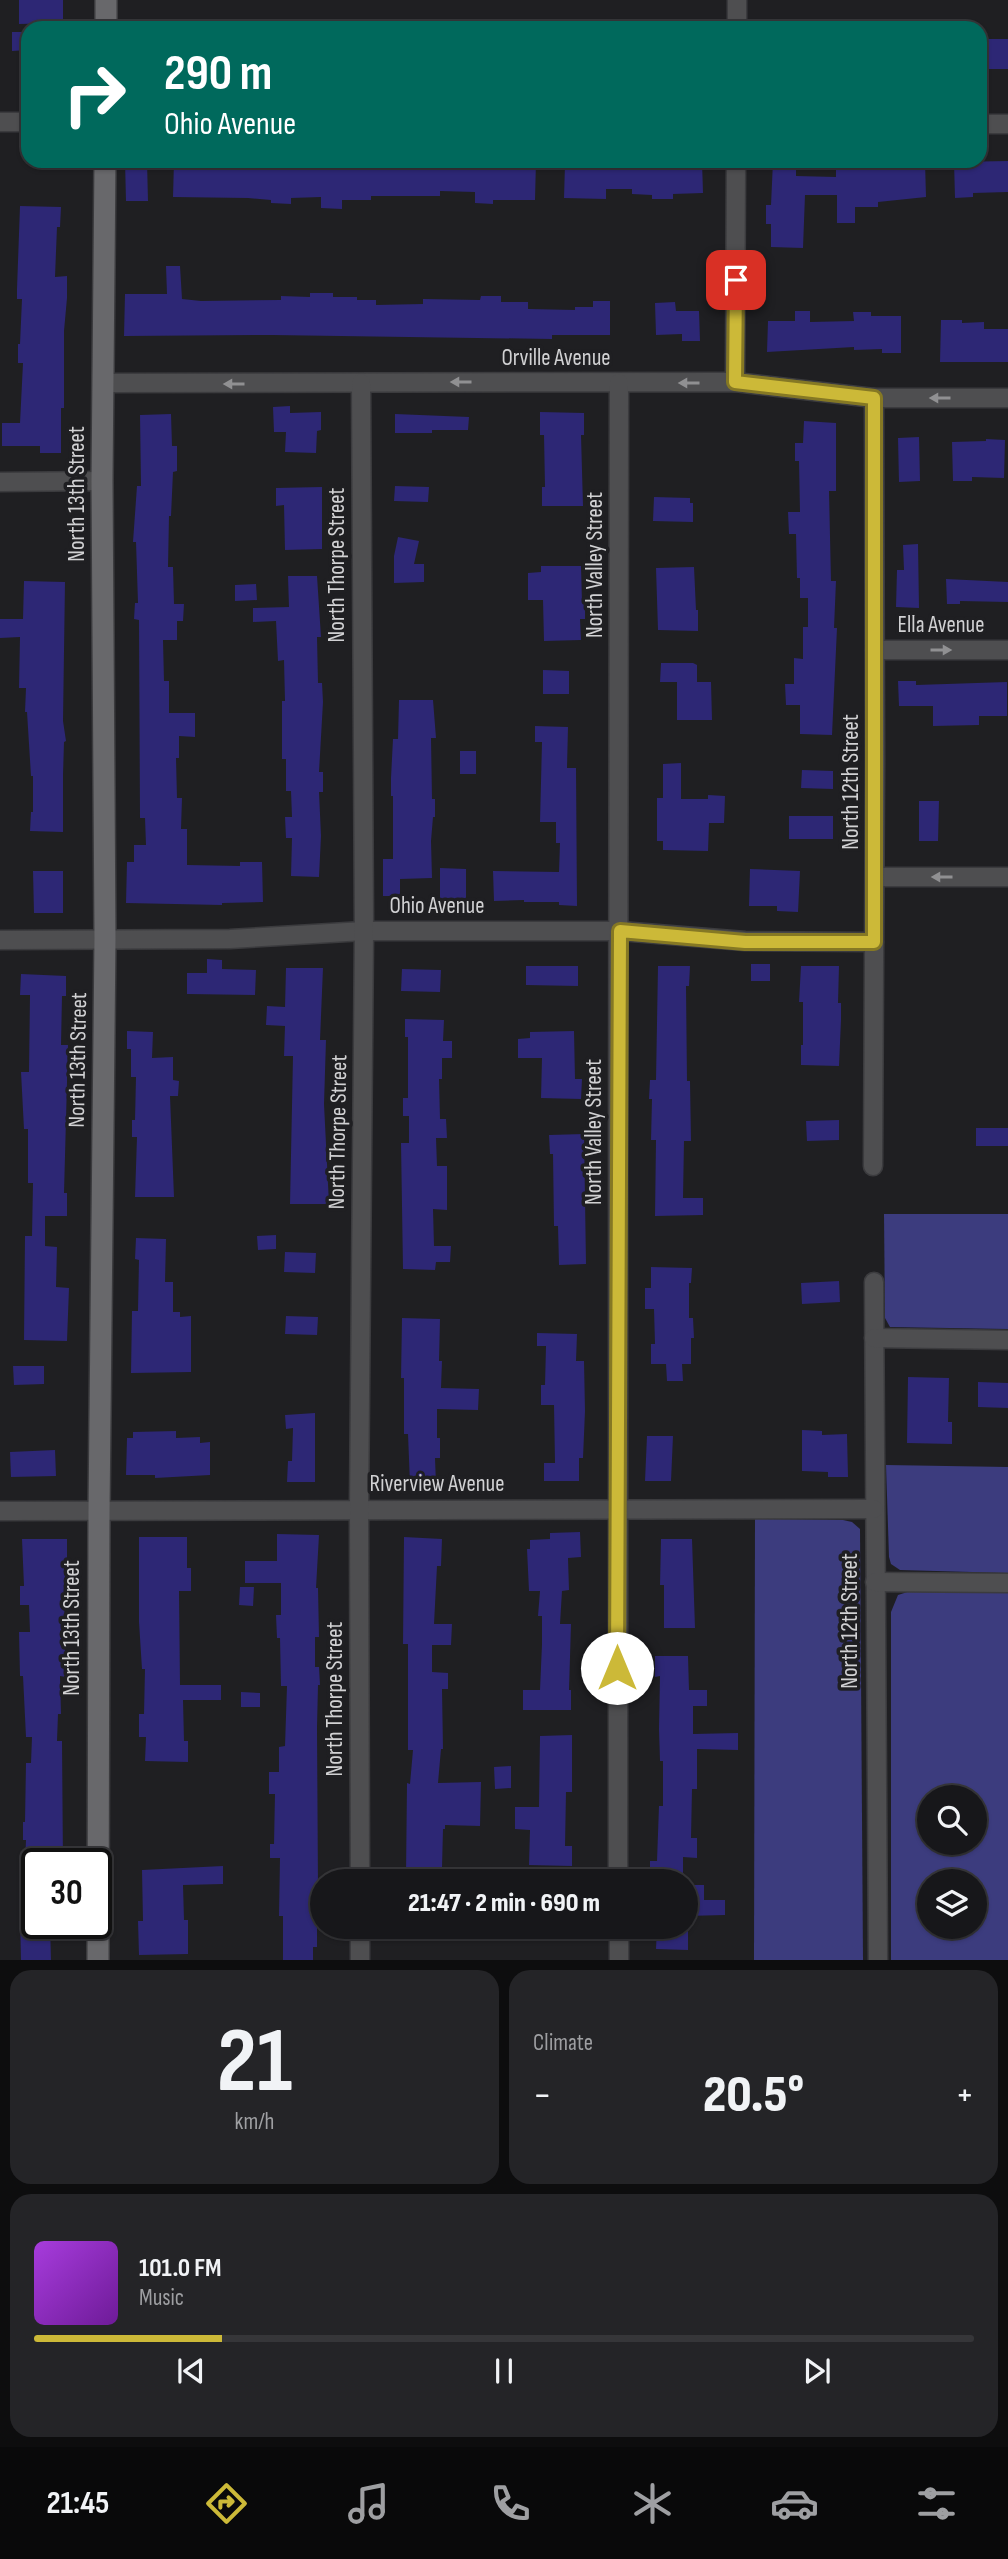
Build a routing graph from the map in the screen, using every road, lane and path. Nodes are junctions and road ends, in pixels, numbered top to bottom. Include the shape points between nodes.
1 (106, 0) edge
2 (737, 0) edge
3 (106, 21) edge
4 (737, 21) edge
5 (0, 122) edge
6 (21, 122) edge
7 (987, 124) edge
8 (1008, 124) edge
9 (105, 168) edge
10 (736, 168) edge
11 (735, 382) junction
12 (103, 383) junction
13 (361, 383) junction
14 (619, 383) junction
15 (874, 398) junction
16 (1008, 398) edge
17 (102, 481) junction
18 (0, 482) edge
19 (875, 650) junction
20 (1008, 650) edge
21 (875, 877) junction
22 (1008, 877) edge
23 (364, 931) junction
24 (620, 931) junction
25 (105, 938) junction
26 (0, 940) edge
27 (874, 942) junction
28 (873, 1166) dead end
29 (874, 1282) dead end
30 (874, 1338) junction
31 (1008, 1340) edge
32 (617, 1508) junction
33 (359, 1509) junction
34 (874, 1509) junction
35 (0, 1511) edge
36 (99, 1511) junction
37 (875, 1582) junction
38 (1008, 1583) edge
39 (360, 1869) edge
40 (618, 1869) edge
41 (360, 1939) edge
42 (619, 1939) edge
43 (99, 1960) edge
44 (360, 1960) edge
45 (619, 1960) edge
46 (877, 1960) edge

1 - 3 street
2 - 4 street
5 - 6 street
7 - 8 street
9 - 12 street, North 13th Street
10 - 11 street
11 -> 14 street, Orville Avenue
11 - 15 street, Orville Avenue
13 -> 12 street, Orville Avenue
12 - 17 street, North 13th Street
14 -> 13 street, Orville Avenue
13 - 23 street, North Thorpe Street
14 - 24 street, North Valley Street
16 -> 15 street, Orville Avenue
15 - 19 street, North 12th Street
17 - 18 street
17 - 25 street, North 13th Street
19 -> 20 street, Ella Avenue
19 - 21 street, North 12th Street
22 -> 21 street
21 - 27 street, North 12th Street
23 - 24 street, Ohio Avenue
23 - 25 street, Ohio Avenue via 230,939
23 - 33 street, North Thorpe Street
24 - 27 street, Ohio Avenue via 745,942
24 - 32 street, North Valley Street
25 - 26 street, Ohio Avenue
25 - 36 street, North 13th Street
27 - 28 street, North 12th Street
29 - 30 street, North 12th Street
30 - 31 street
30 - 34 street, North 12th Street
32 - 33 street, Riverview Avenue
32 - 34 street, Riverview Avenue
32 - 40 street, North Valley Street
33 - 36 street, Riverview Avenue
33 - 39 street, North Thorpe Street
34 - 37 street, North 12th Street
35 - 36 street, Riverview Avenue
36 - 43 street, North 13th Street
37 - 38 street
37 - 46 street, North 12th Street
41 - 44 street
42 - 45 street

